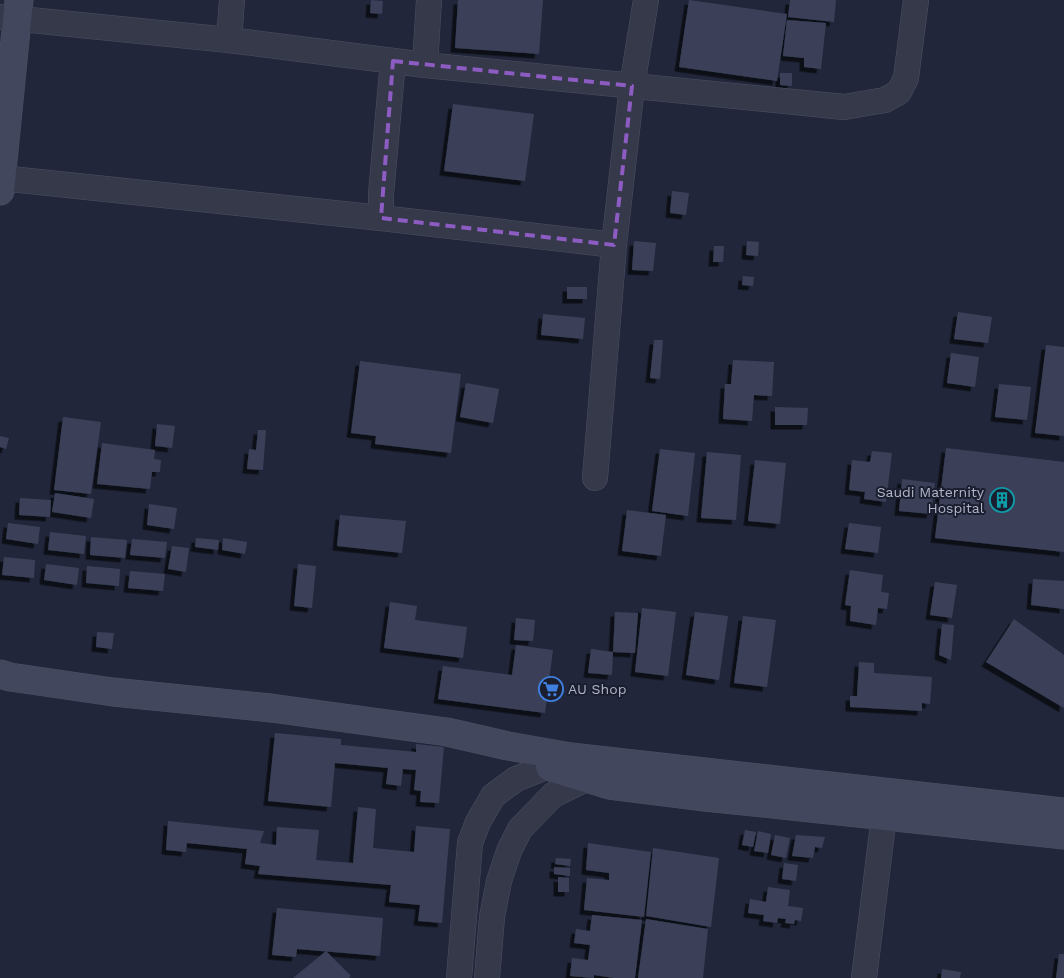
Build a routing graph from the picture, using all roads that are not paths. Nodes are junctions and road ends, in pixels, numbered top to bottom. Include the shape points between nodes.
1 (232, 0) edge
2 (429, 0) edge
3 (646, 0) edge
4 (916, 0) edge
5 (12, 12) edge
6 (229, 40) junction
7 (393, 60) junction
8 (425, 64) junction
9 (632, 86) junction
10 (1, 185) edge
11 (381, 218) junction
12 (614, 245) junction
13 (596, 478) dead end
14 (0, 674) edge
15 (559, 761) junction
16 (613, 761) junction
17 (588, 778) junction
18 (707, 784) junction
19 (1064, 812) edge
20 (884, 816) junction
21 (1064, 835) edge
22 (458, 978) edge
23 (487, 978) edge
24 (864, 978) edge

1 - 6 street
2 - 8 street
3 - 9 street
4 - 9 street via 906,78 899,92 885,100 844,107
5 - 6 street
5 - 10 street
6 - 7 street
7 - 8 street
7 - 11 street
8 - 9 street
9 - 12 street
10 - 11 street
11 - 12 street
12 - 13 street
14 - 15 street via 113,692 271,708 447,732
15 - 16 street
15 - 17 street
15 - 22 street via 516,779 493,796 478,822 470,844
16 - 17 street
16 - 18 street
17 - 18 street via 609,785
17 - 23 street via 553,795 520,829 499,881 492,917
18 - 19 street
18 - 20 street
20 - 21 street
20 - 24 street

